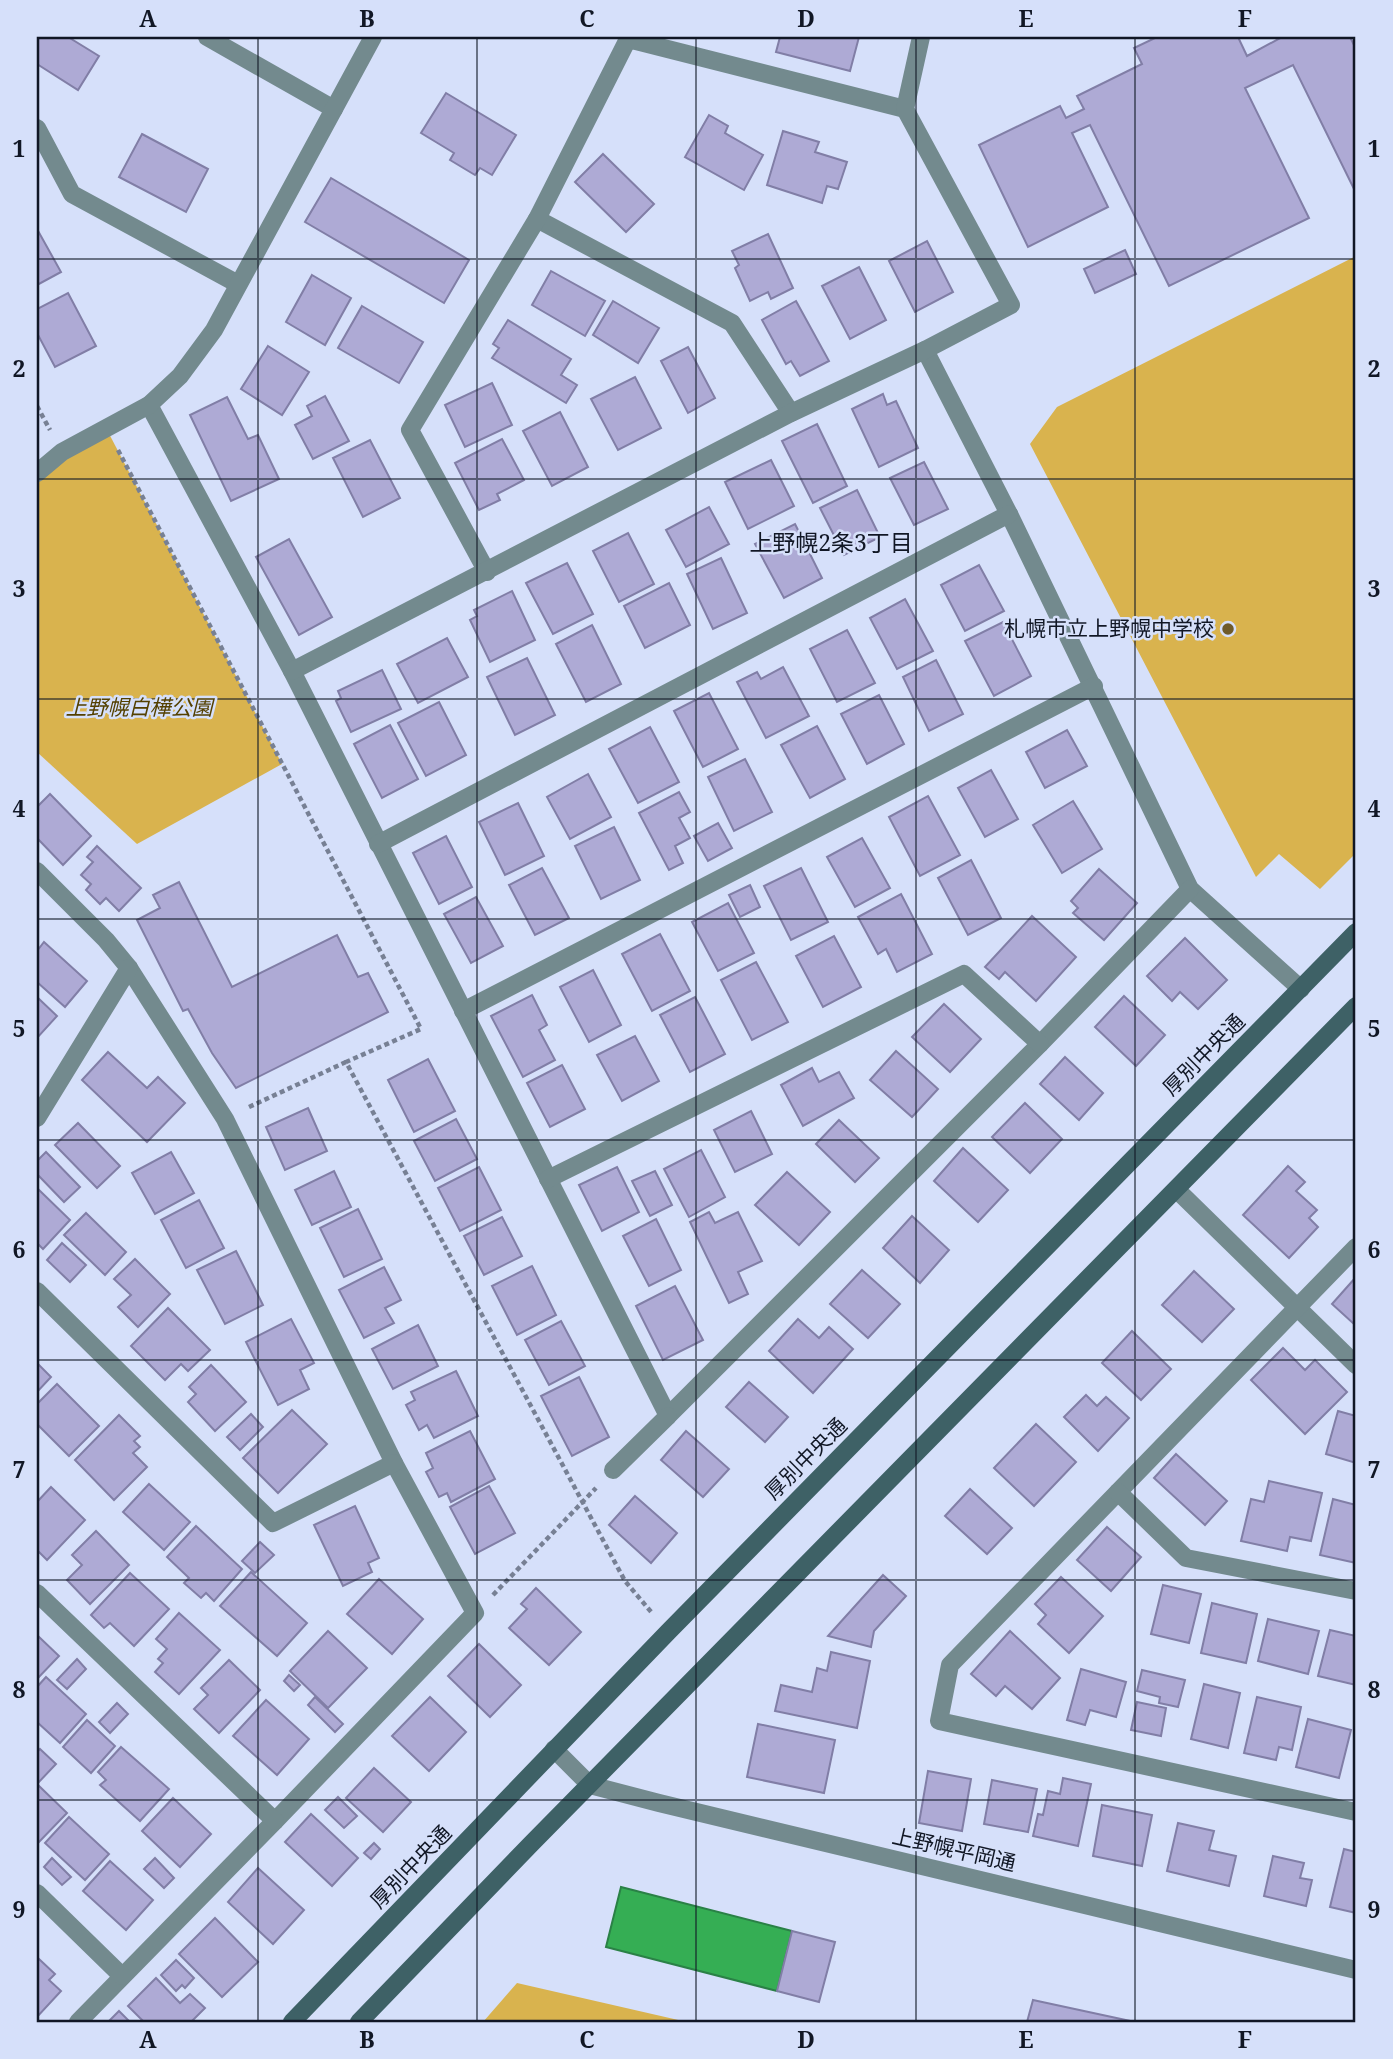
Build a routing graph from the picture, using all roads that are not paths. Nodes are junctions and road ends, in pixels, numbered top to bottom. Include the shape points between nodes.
1 (207, 37) edge
2 (373, 37) edge
3 (921, 37) edge
4 (334, 109) junction
5 (905, 109) junction
6 (37, 128) edge
7 (537, 219) junction
8 (238, 284) junction
9 (925, 350) junction
10 (149, 405) junction
11 (791, 413) junction
12 (37, 473) edge
13 (1009, 514) junction
14 (487, 572) junction
15 (292, 671) junction
16 (1094, 686) junction
17 (378, 844) junction
18 (37, 871) edge
19 (1190, 889) junction
20 (1356, 932) edge
21 (129, 968) junction
22 (1301, 989) junction
23 (1356, 1006) edge
24 (463, 1011) junction
25 (1040, 1044) junction
26 (37, 1118) edge
27 (548, 1179) junction
28 (1177, 1189) junction
29 (1356, 1247) edge
30 (37, 1291) edge
31 (1298, 1307) junction
32 (1356, 1365) edge
33 (668, 1416) junction
34 (394, 1463) junction
35 (613, 1471) road end
36 (1118, 1492) junction
37 (1356, 1591) edge
38 (37, 1593) edge
39 (554, 1749) junction
40 (590, 1784) junction
41 (1356, 1812) edge
42 (275, 1821) junction
43 (37, 1893) edge
44 (1356, 1970) edge
45 (122, 1976) junction
46 (78, 2022) edge
47 (292, 2022) edge
48 (359, 2022) edge

1 - 4 street
2 - 4 street
3 - 5 street
4 - 8 street
5 - 7 street via 628,39
5 - 9 street via 1011,305
6 - 8 street via 72,194
7 - 11 street via 732,323
7 - 14 street via 410,430
8 - 10 street via 214,330 180,376
9 - 11 street
9 - 13 street
10 - 12 street via 62,452
10 - 15 street
11 - 14 street
13 - 16 street
13 - 17 street
14 - 15 street
15 - 17 street
16 - 19 street
16 - 24 street
17 - 24 street
18 - 21 street
19 - 22 street
19 - 25 street
20 - 22 main road, 厚別中央通
21 - 26 street
21 - 34 street via 225,1119
22 - 39 main road, 厚別中央通
23 - 28 main road
24 - 27 street
25 - 27 street via 964,974
25 - 33 street
27 - 33 street
28 - 31 street
28 - 40 main road
29 - 31 street
30 - 34 street via 273,1523
31 - 32 street
31 - 36 street
33 - 35 street
34 - 42 street via 475,1613
36 - 37 street via 1186,1558
36 - 41 street via 950,1665 939,1721
38 - 42 street
39 - 40 street, 上野幌平岡通
39 - 47 main road, 厚別中央通
40 - 44 street, 上野幌平岡通
40 - 48 main road
42 - 45 street
43 - 45 street
45 - 46 street

